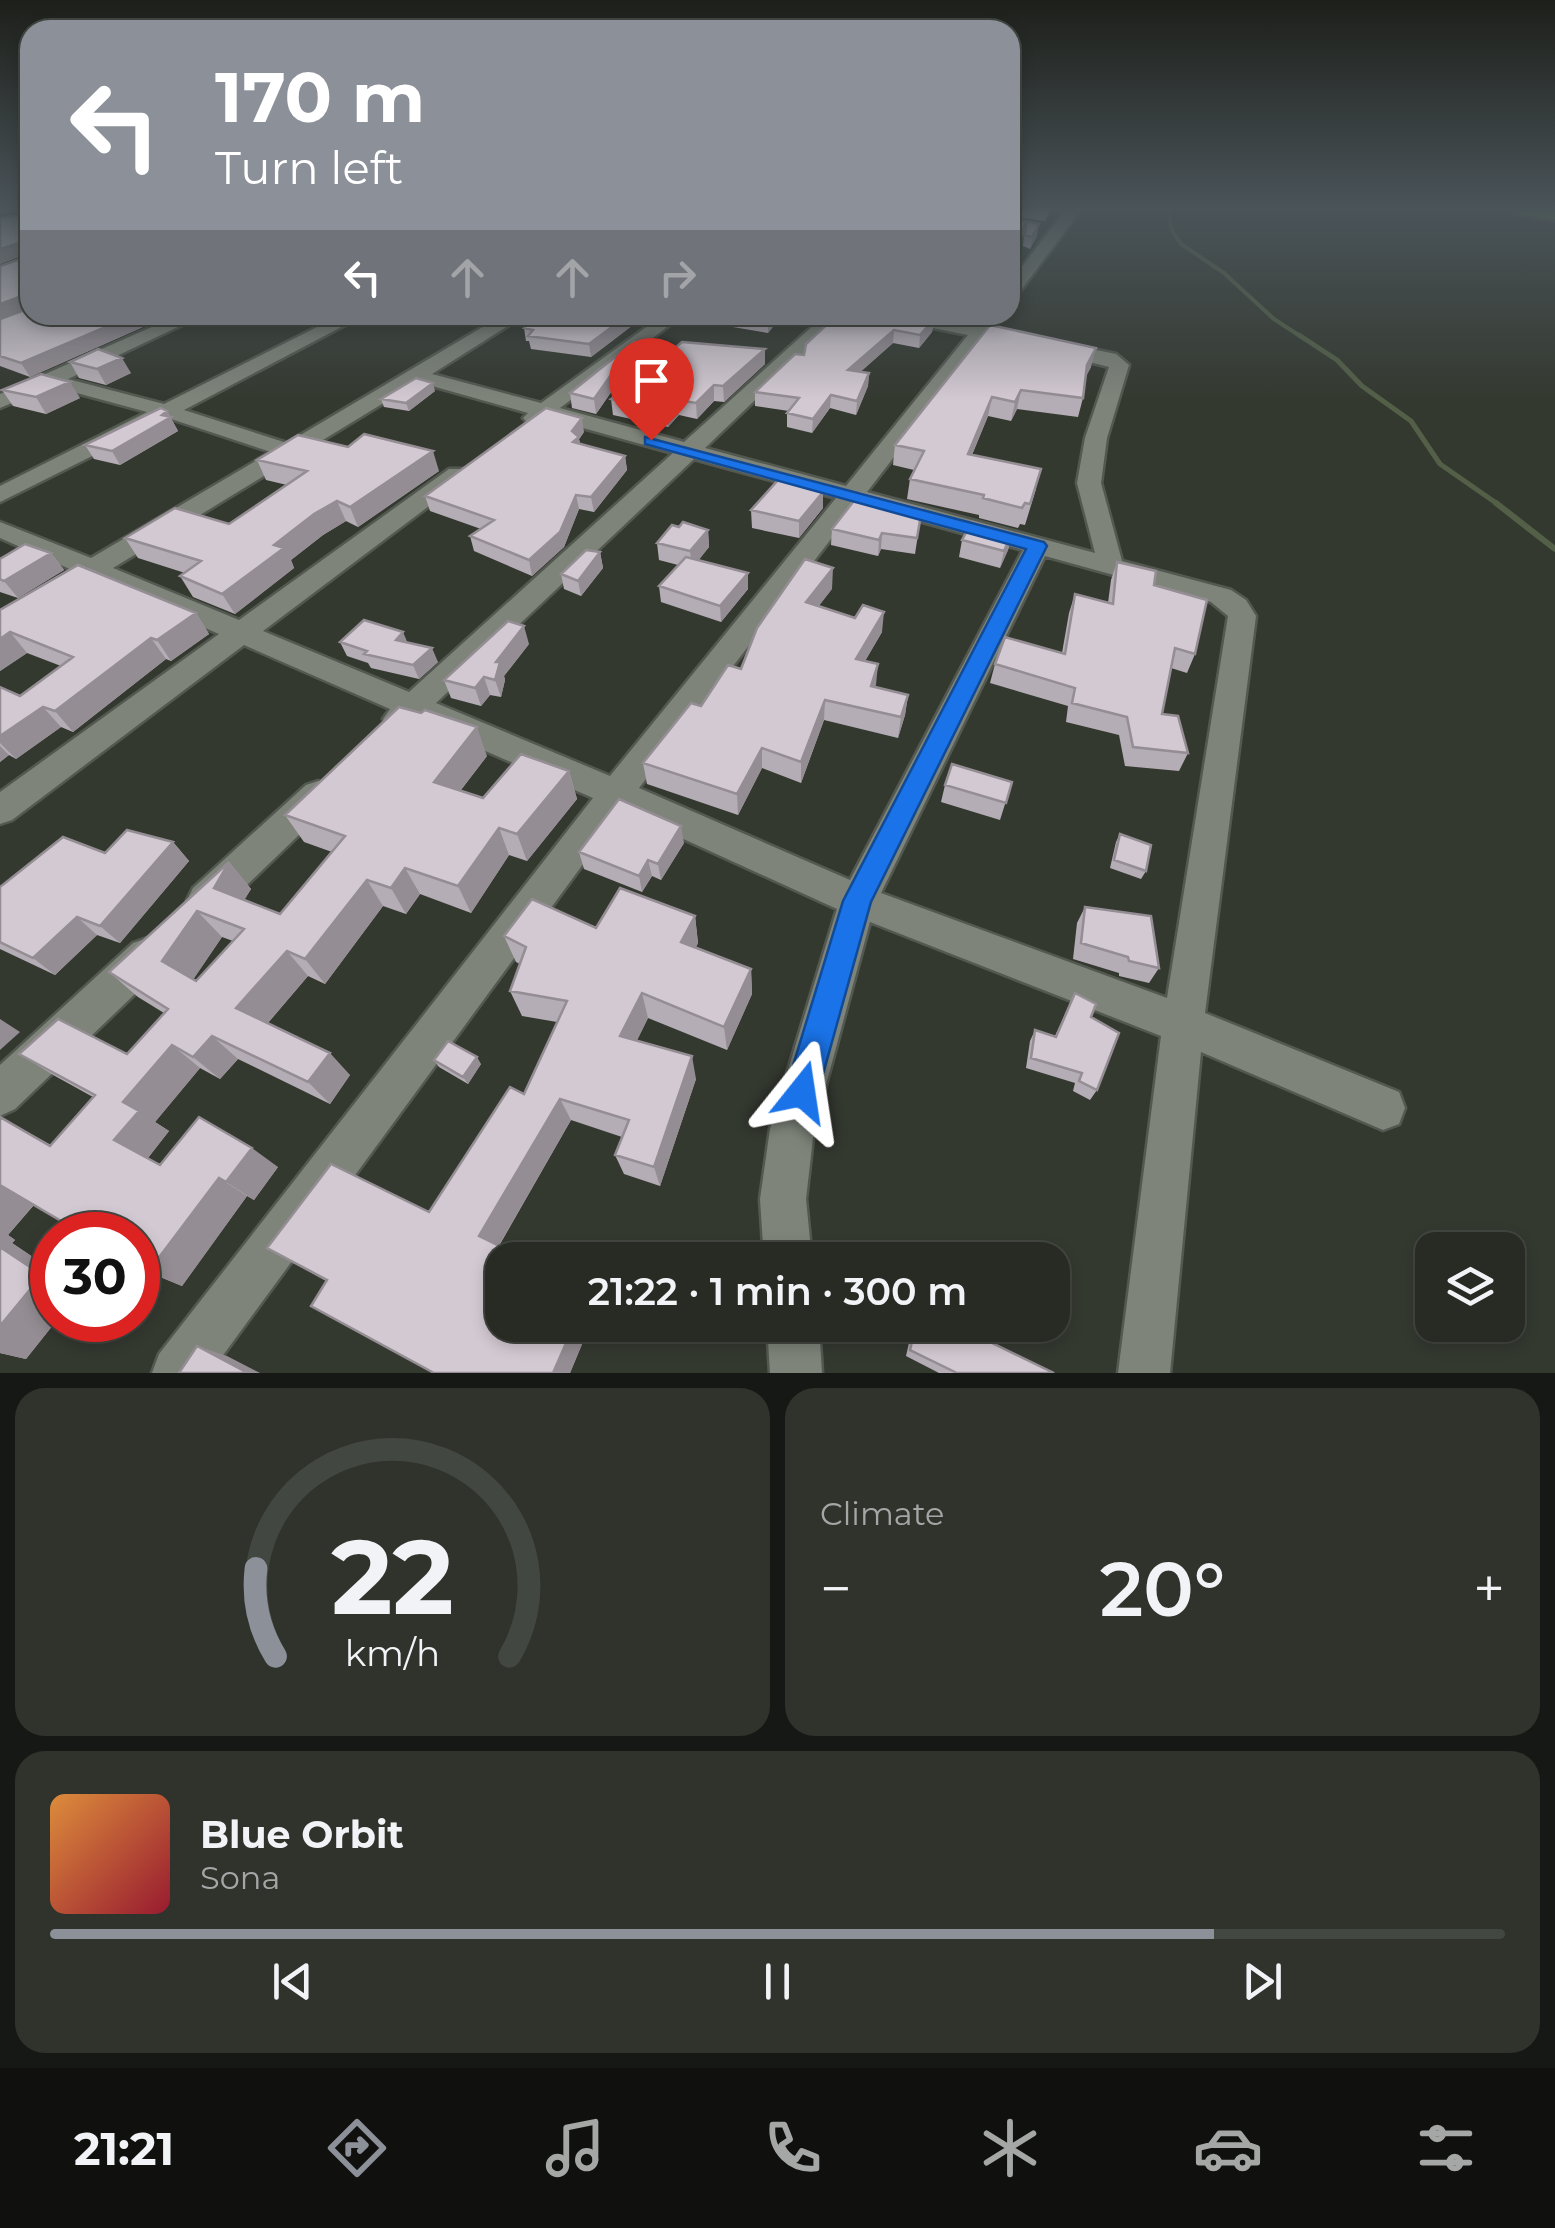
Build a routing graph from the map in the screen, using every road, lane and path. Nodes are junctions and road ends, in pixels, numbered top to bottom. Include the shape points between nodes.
1 (172, 325) edge
2 (335, 325) edge
3 (499, 325) edge
4 (660, 325) edge
5 (824, 325) edge
6 (956, 325) edge
7 (1007, 333) edge
8 (414, 375) junction
9 (50, 380) junction
10 (0, 402) edge
11 (544, 410) junction
12 (167, 411) junction
13 (513, 434) edge
14 (290, 451) junction
15 (686, 451) junction
16 (481, 457) edge
17 (0, 494) edge
18 (847, 496) junction
19 (0, 529) edge
20 (1037, 546) junction
21 (1111, 567) junction
22 (92, 570) junction
23 (61, 588) edge
24 (243, 632) junction
25 (412, 707) junction
26 (383, 734) edge
27 (341, 774) edge
28 (616, 793) junction
29 (0, 810) edge
30 (858, 901) junction
31 (1183, 1024) junction
32 (0, 1094) edge
33 (1383, 1108) dead end
34 (787, 1242) edge
35 (794, 1342) edge
36 (178, 1373) edge
37 (796, 1373) edge
38 (1144, 1373) edge

1 - 9 street
2 - 12 street
3 - 8 street
4 - 11 street
5 - 15 street
6 - 7 street
7 - 18 street
7 - 21 street via 1118,365 1089,483
8 - 11 street
8 - 14 street
9 - 10 street
9 - 12 street
11 - 13 street
11 - 15 street
12 - 14 street
12 - 17 street
14 - 22 street
15 - 18 street
15 - 25 street
16 - 24 street
18 - 20 street
18 - 28 street
19 - 22 street
20 - 21 street
20 - 30 street
21 - 31 street via 1220,596 1242,616
22 - 23 street
22 - 24 street
24 - 25 street
24 - 29 street
25 - 26 street
25 - 28 street
27 - 32 street
28 - 30 street
28 - 36 street
30 - 31 street
30 - 34 street via 792,1129
31 - 33 street
31 - 38 street
35 - 37 street

